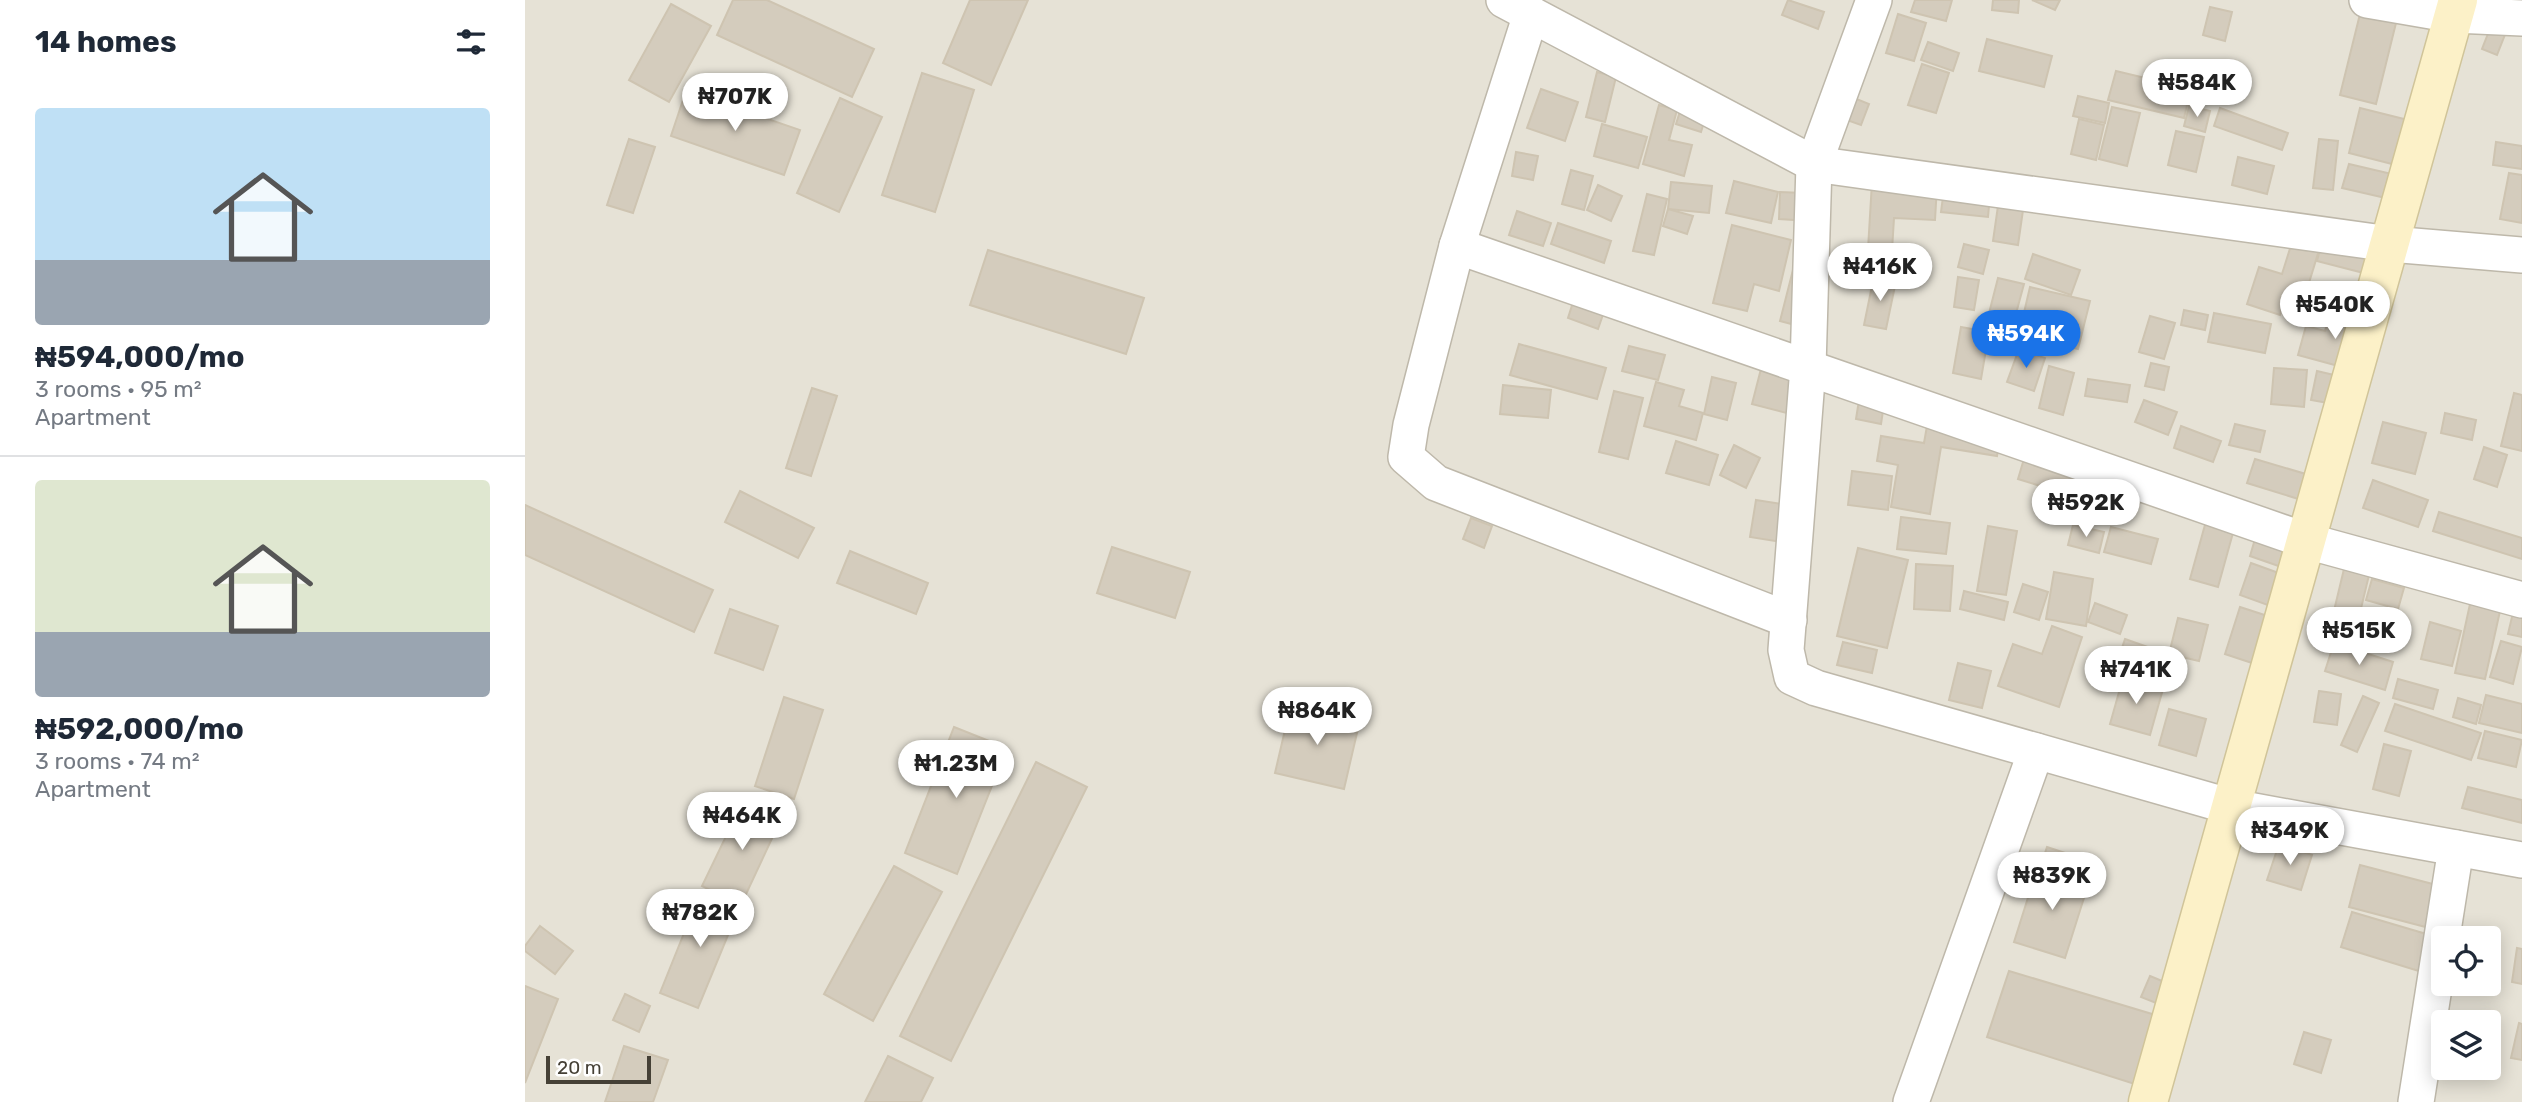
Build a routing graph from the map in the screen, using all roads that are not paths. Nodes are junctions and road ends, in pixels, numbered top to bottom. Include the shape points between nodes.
1 (1874, 0) edge
2 (2367, 0) edge
3 (1518, 7) edge
4 (2456, 7) edge
5 (2522, 18) edge
6 (1814, 164) junction
7 (2390, 244) junction
8 (1457, 246) junction
9 (2522, 255) edge
10 (1808, 367) junction
11 (2307, 541) junction
12 (2522, 600) edge
13 (1789, 620) junction
14 (2036, 751) junction
15 (2232, 807) junction
16 (2456, 848) junction
17 (2522, 860) edge
18 (1911, 1102) edge
19 (2148, 1102) edge
20 (2416, 1102) edge

1 - 6 street
2 - 4 street
3 - 6 street
3 - 8 street
4 - 5 street
4 - 7 street
6 - 7 street
6 - 10 street
7 - 9 street
7 - 11 street
8 - 10 street
8 - 13 street via 1406,457 1436,483
10 - 11 street
10 - 13 street
11 - 12 street
11 - 15 street
13 - 14 street via 1786,650 1791,677
14 - 15 street
14 - 18 street
15 - 16 street
15 - 19 street
16 - 17 street
16 - 20 street

